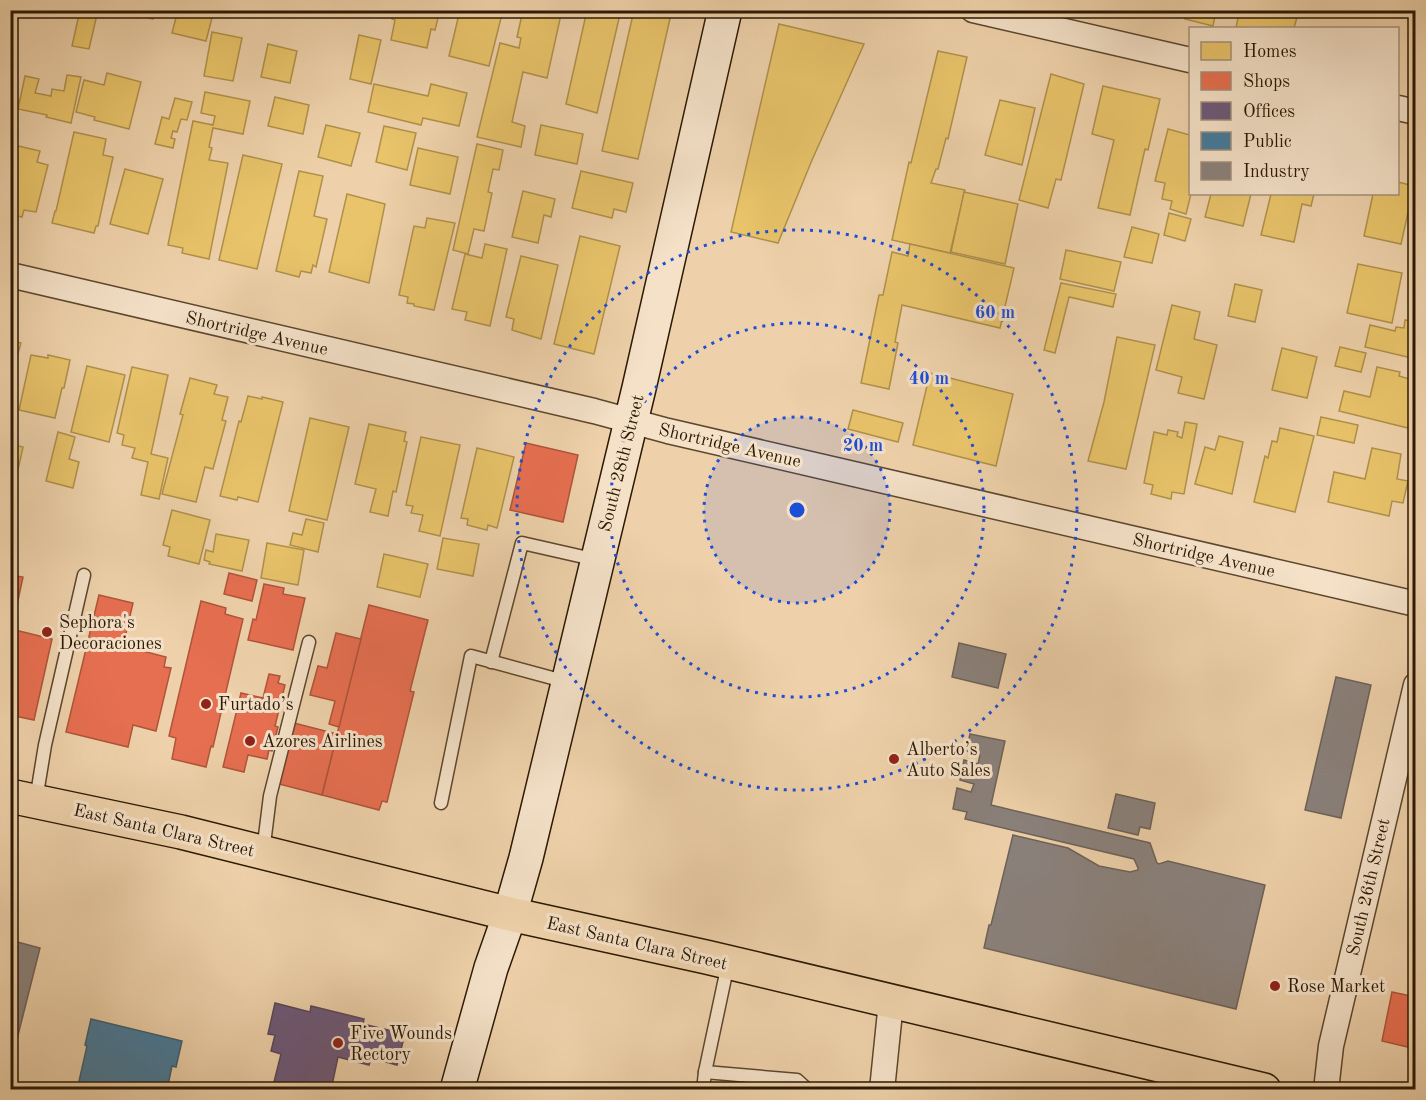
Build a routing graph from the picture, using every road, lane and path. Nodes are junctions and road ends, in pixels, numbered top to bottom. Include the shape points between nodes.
1 (725, 10) edge
2 (973, 10) edge
3 (1189, 60) edge
4 (1399, 108) edge
5 (1416, 112) edge
6 (10, 275) edge
7 (631, 421) junction
8 (597, 560) junction
9 (84, 575) dead end
10 (1416, 604) edge
11 (309, 642) dead end
12 (491, 662) junction
13 (568, 683) junction
14 (1416, 685) edge
15 (23, 799) edge
16 (441, 803) dead end
17 (263, 853) junction
18 (510, 914) junction
19 (728, 963) junction
20 (891, 1002) junction
21 (705, 1072) junction
22 (457, 1089) edge
23 (703, 1089) edge
24 (808, 1089) edge
25 (882, 1089) edge
26 (1263, 1089) edge
27 (1326, 1089) edge

1 - 7 street, South 28th Street
2 - 3 street
4 - 5 street
6 - 7 street, Shortridge Avenue
7 - 8 street, South 28th Street
7 - 10 street, Shortridge Avenue
8 - 12 lane via 522,543
8 - 13 street, South 28th Street
9 - 15 lane via 45,745
11 - 17 lane via 270,796
12 - 13 lane
12 - 16 lane via 471,656
13 - 18 street, South 28th Street
14 - 27 street, South 26th Street via 1331,1046
15 - 17 main road, East Santa Clara Street
17 - 18 main road, East Santa Clara Street
18 - 19 main road, East Santa Clara Street
18 - 22 street, South 28th Street
19 - 20 main road, East Santa Clara Street
19 - 21 lane
20 - 25 street
20 - 26 main road, East Santa Clara Street
21 - 23 lane
21 - 24 lane via 797,1080

